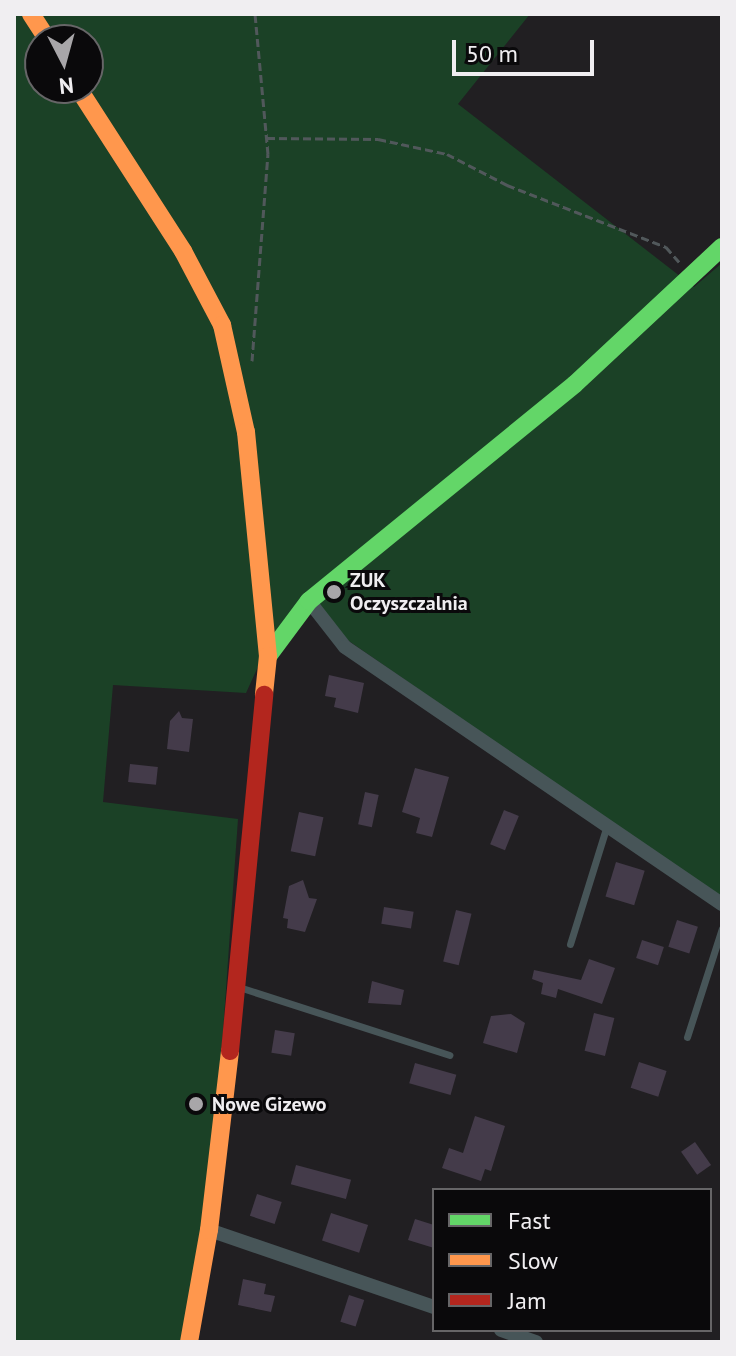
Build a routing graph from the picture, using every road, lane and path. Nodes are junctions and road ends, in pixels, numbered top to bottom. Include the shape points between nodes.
1 (255, 14) edge
2 (88, 104) edge
3 (267, 138) junction
4 (722, 247) edge
5 (692, 276) junction
6 (251, 370) dead end
7 (309, 601) junction
8 (268, 656) junction
9 (607, 825) junction
10 (722, 904) edge
11 (722, 928) edge
12 (570, 944) dead end
13 (237, 987) junction
14 (687, 1037) dead end
15 (449, 1055) dead end
16 (209, 1230) junction
17 (432, 1306) edge
18 (507, 1332) edge
19 (189, 1342) edge
20 (536, 1342) edge

1 - 3 path
2 - 8 street via 183,251 222,325 246,432
3 - 5 path via 378,139 447,154 507,185 666,247
3 - 6 path
4 - 5 street
5 - 7 street via 575,384
7 - 8 street
7 - 9 street via 345,647
8 - 13 street
9 - 10 street
9 - 12 lane
11 - 14 lane
13 - 15 lane
13 - 16 street
16 - 17 street
16 - 19 street
18 - 20 street

